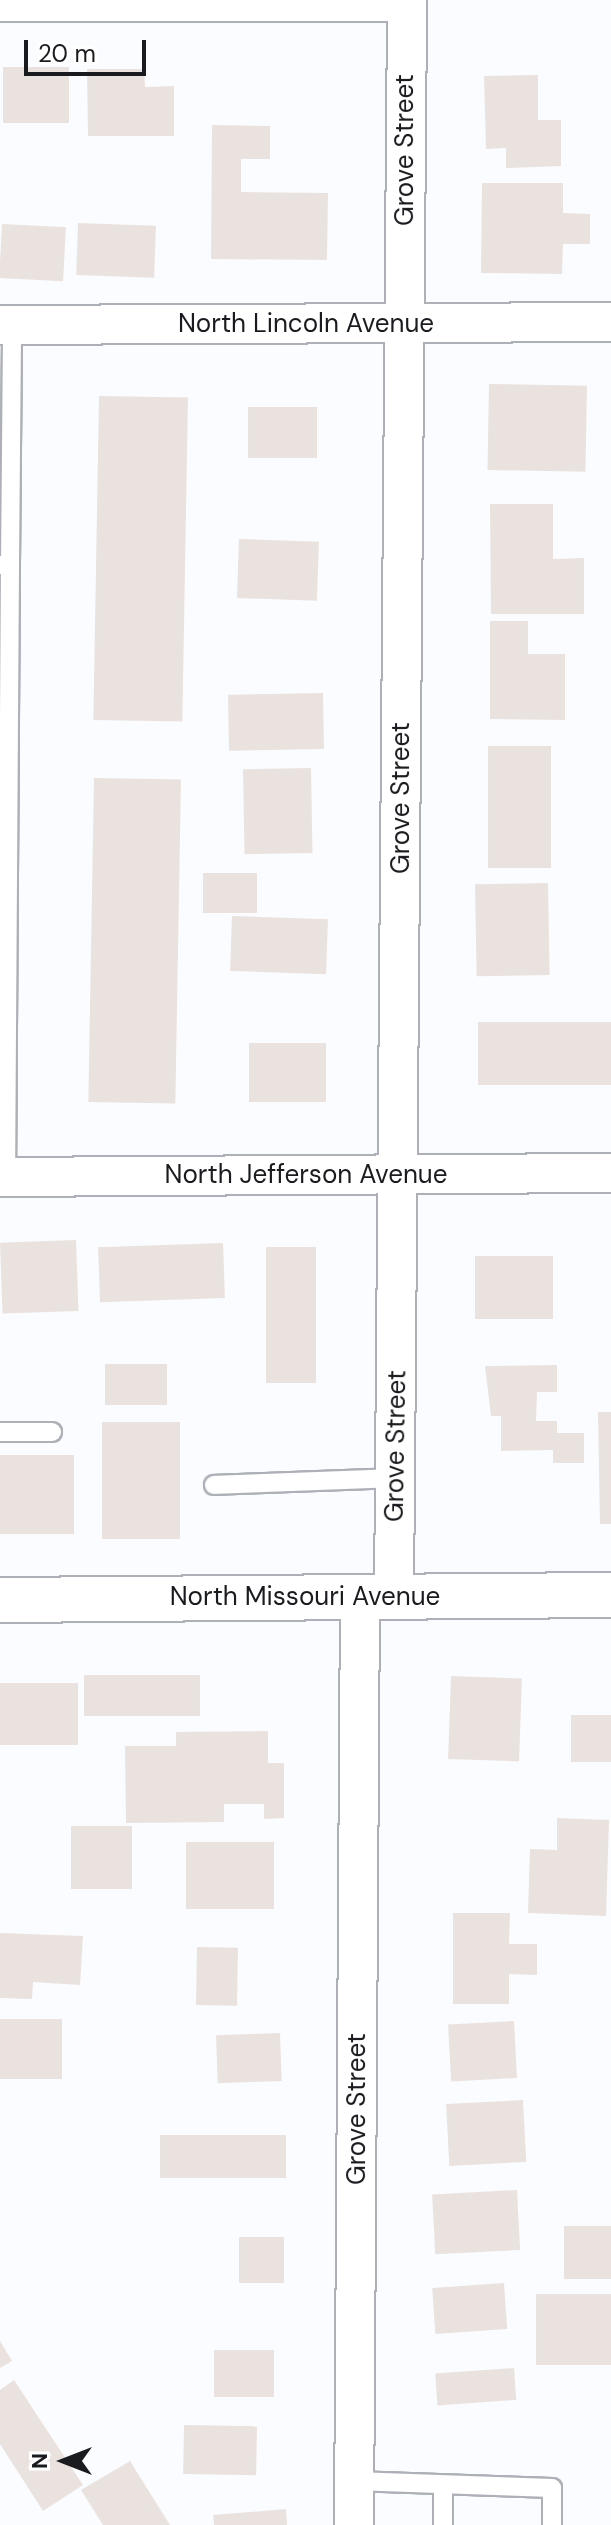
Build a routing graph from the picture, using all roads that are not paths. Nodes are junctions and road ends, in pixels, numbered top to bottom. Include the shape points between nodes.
1 (407, 1) edge
2 (0, 2) edge
3 (611, 322) edge
4 (404, 324) junction
5 (6, 325) edge
6 (5, 565) edge
7 (611, 1173) edge
8 (399, 1175) junction
9 (3, 1177) edge
10 (0, 1432) edge
11 (52, 1432) dead end
12 (395, 1478) junction
13 (214, 1485) dead end
14 (611, 1595) edge
15 (377, 1597) junction
16 (0, 1600) edge
17 (354, 2481) junction
18 (443, 2486) junction
19 (354, 2525) edge
20 (443, 2525) edge
21 (552, 2525) edge

1 - 2 street
1 - 4 street, Grove Street
3 - 4 street, North Lincoln Avenue
4 - 5 street, North Lincoln Avenue
4 - 8 street, Grove Street
5 - 6 lane
6 - 9 lane
7 - 8 street, North Jefferson Avenue
8 - 9 street, North Jefferson Avenue
8 - 12 street, Grove Street
10 - 11 lane
12 - 13 lane
12 - 15 street, Grove Street
14 - 15 main road, North Missouri Avenue
15 - 16 main road, North Missouri Avenue
15 - 17 street, Grove Street
17 - 18 lane
17 - 19 street, Grove Street
18 - 20 lane
18 - 21 lane via 552,2488

